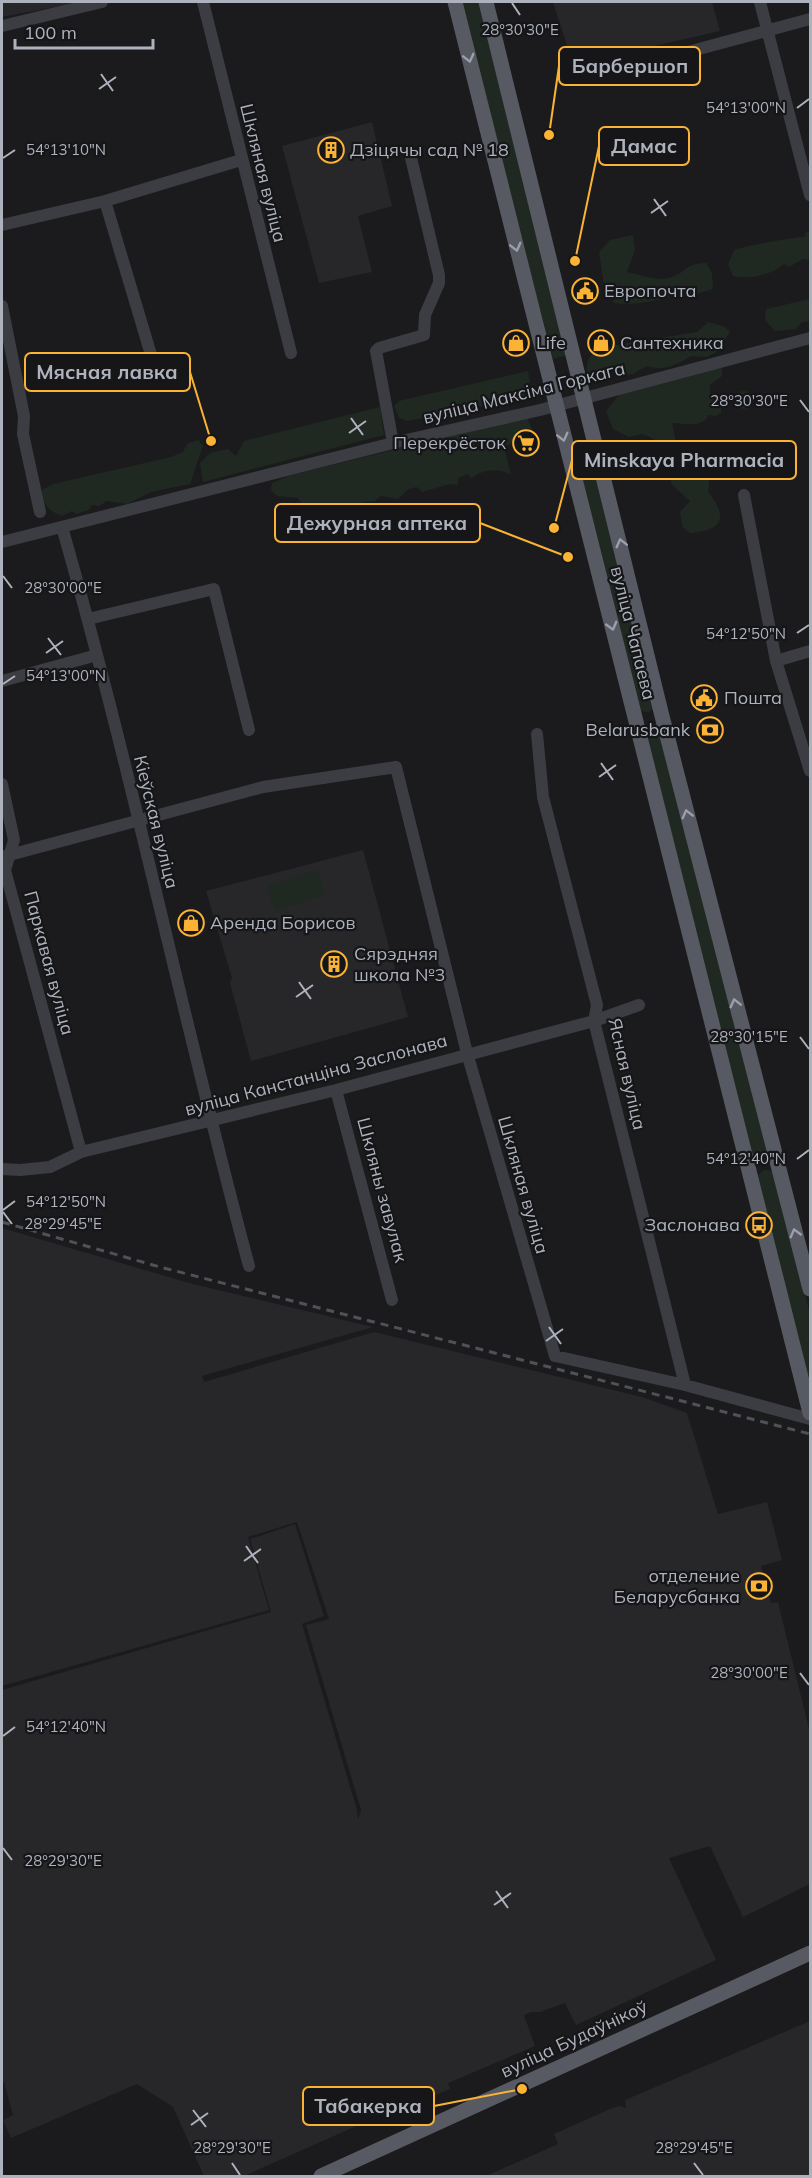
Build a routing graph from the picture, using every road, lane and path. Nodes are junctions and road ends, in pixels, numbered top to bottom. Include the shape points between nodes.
1 (102, 2) edge
2 (203, 2) edge
3 (455, 2) edge
4 (486, 2) edge
5 (760, 2) edge
6 (810, 19) edge
7 (2, 26) edge
8 (767, 30) junction
9 (684, 53) dead end
10 (411, 158) dead end
11 (241, 160) junction
12 (810, 195) edge
13 (105, 201) junction
14 (2, 225) edge
15 (2, 306) edge
16 (810, 338) edge
17 (291, 353) dead end
18 (155, 368) dead end
19 (584, 398) junction
20 (555, 406) junction
21 (393, 443) junction
22 (744, 495) dead end
23 (40, 512) dead end
24 (62, 527) junction
25 (2, 542) edge
26 (88, 619) junction
27 (810, 651) edge
28 (97, 655) junction
29 (776, 661) junction
30 (2, 681) edge
31 (662, 716) junction
32 (636, 722) junction
33 (249, 730) dead end
34 (537, 734) dead end
35 (810, 771) edge
36 (2, 784) edge
37 (138, 821) junction
38 (6, 856) edge
39 (639, 1005) dead end
40 (594, 1021) junction
41 (467, 1053) junction
42 (336, 1090) junction
43 (210, 1122) junction
44 (81, 1152) junction
45 (2, 1169) edge
46 (249, 1266) dead end
47 (810, 1289) edge
48 (392, 1300) dead end
49 (685, 1385) junction
50 (810, 1413) edge
51 (810, 1419) edge
52 (810, 1953) edge
53 (321, 2176) edge

1 - 7 street
2 - 11 street, Шкляная вуліца
3 -> 20 main road, вуліца Чапаева
4 - 19 main road, вуліца Чапаева
5 - 8 street
6 - 8 street
8 - 9 street
8 - 12 street
10 - 21 street via 439,283 425,315 424,334 376,351
11 - 13 street
11 - 17 street, Шкляная вуліца
13 - 14 street
13 - 18 street
15 - 23 street
16 - 19 street, вуліца Максіма Горкага
19 - 20 street, вуліца Максіма Горкага
31 -> 19 main road, вуліца Чапаева
20 - 21 street, вуліца Максіма Горкага
20 -> 32 main road, вуліца Чапаева
21 - 24 street, вуліца Максіма Горкага
22 - 29 street
24 - 25 street, вуліца Максіма Горкага
24 - 26 street, Кіеўская вуліца
26 - 28 street, Кіеўская вуліца
26 - 33 street via 214,589
27 - 29 street
28 - 30 street
28 - 37 street, Кіеўская вуліца
29 - 35 street
31 - 32 main road
47 -> 31 main road, вуліца Чапаева
32 - 50 main road, вуліца Чапаева
34 - 40 street, Ясная вуліца via 543,797 597,1005
36 - 38 street, Паркавая вуліца via 14,840
37 - 38 street
37 - 41 street, Шкляная вуліца via 263,787 396,767
37 - 43 street, Кіеўская вуліца
38 - 44 street, Паркавая вуліца via 5,870
39 - 40 street, вуліца Канстанціна Заслонава
40 - 41 street, вуліца Канстанціна Заслонава
40 - 49 street, Ясная вуліца
41 - 42 street, вуліца Канстанціна Заслонава
41 - 49 street, Шкляная вуліца via 555,1356
42 - 43 street, вуліца Канстанціна Заслонава
42 - 48 street, Шкляны завулак
43 - 44 street, вуліца Канстанціна Заслонава
43 - 46 street, Кіеўская вуліца
44 - 45 street, вуліца Канстанціна Заслонава via 50,1167
49 - 51 street, Шкляная вуліца
52 - 53 main road, вуліца Будаўнікоў

